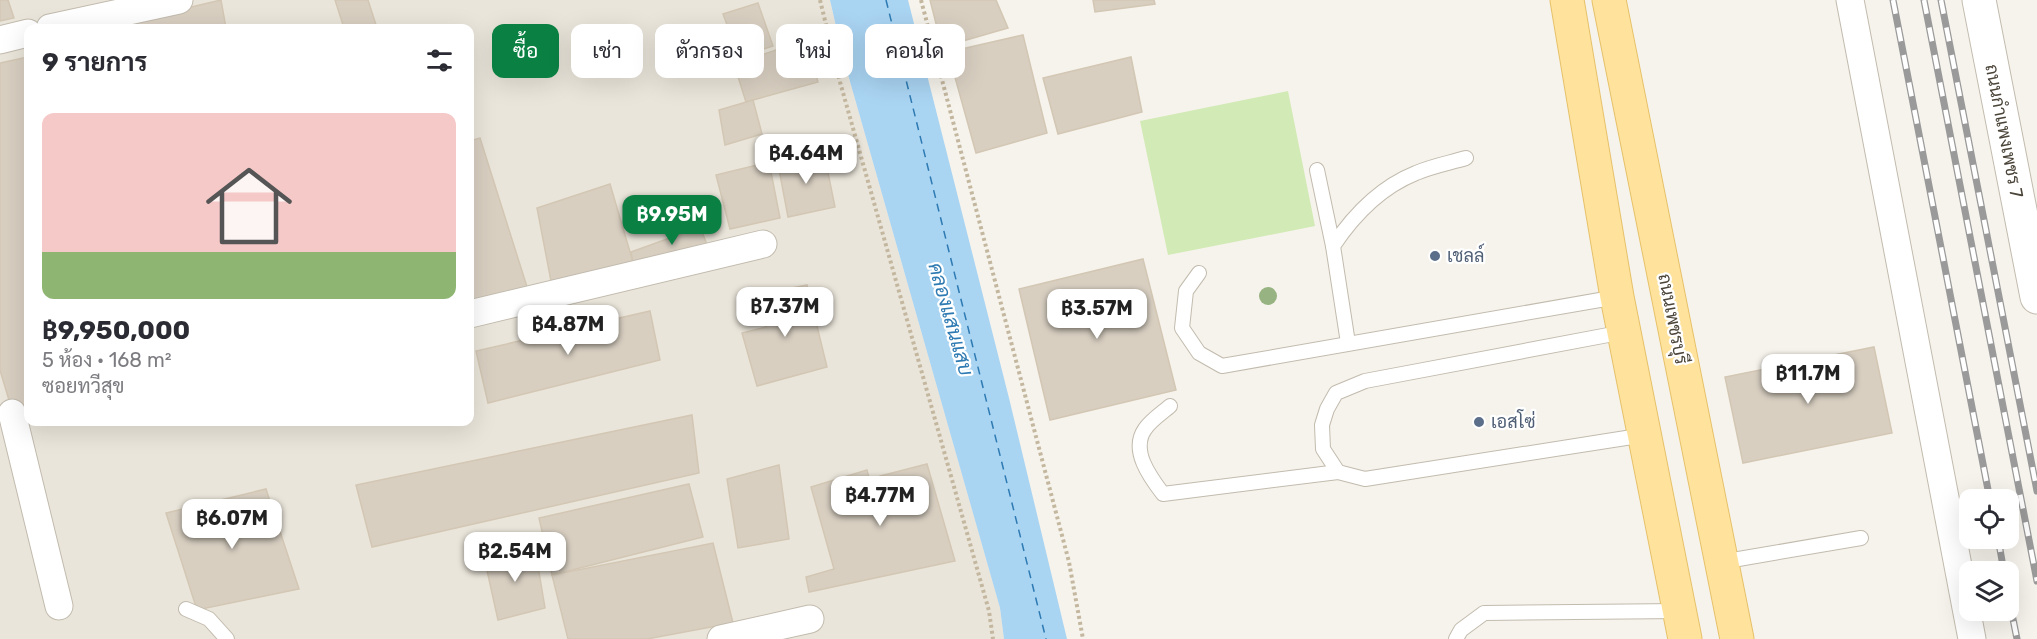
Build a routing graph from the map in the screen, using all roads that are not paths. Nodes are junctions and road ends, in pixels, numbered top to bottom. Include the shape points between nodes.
1 (179, 0) edge
2 (1567, 0) edge
3 (1610, 0) edge
4 (1850, 0) edge
5 (1979, 0) edge
6 (69, 24) edge
7 (24, 34) edge
8 (0, 40) edge
9 (1466, 158) dead end
10 (1317, 170) dead end
11 (763, 244) dead end
12 (1333, 246) junction
13 (2033, 252) edge
14 (1199, 273) dead end
15 (1617, 297) junction
16 (2037, 297) edge
17 (474, 313) edge
18 (1624, 332) junction
19 (1348, 343) junction
20 (1170, 406) dead end
21 (14, 412) edge
22 (1645, 435) junction
23 (1338, 472) junction
24 (1861, 538) dead end
25 (1721, 562) junction
26 (59, 606) dead end
27 (186, 609) dead end
28 (810, 619) dead end
29 (1683, 625) edge
30 (227, 639) edge
31 (721, 639) edge
32 (1456, 639) edge
33 (1737, 639) edge
34 (1972, 639) edge

1 - 6 street
2 - 15 main road
3 - 25 main road, ถนนเพชรบุรี
4 - 34 street
5 - 13 street, ถนนกำแพงเพชร 7
7 - 8 street
9 - 12 lane via 1415,173 1388,188 1368,204
10 - 12 lane
11 - 17 street
12 - 19 lane
13 - 16 street, ถนนกำแพงเพชร 7
14 - 19 lane via 1186,291 1182,328 1199,353 1222,366
15 - 18 main road
15 - 19 lane
18 - 22 main road
18 - 23 lane via 1365,381 1336,393 1322,425 1323,449
20 - 23 lane via 1145,429 1139,444 1148,473 1163,494
21 - 26 street
22 - 23 lane via 1365,479
22 - 29 main road
24 - 25 lane
25 - 33 main road, ถนนเพชรบุรี
27 - 30 lane via 209,619
28 - 31 street
29 - 32 lane via 1484,613 1461,630

